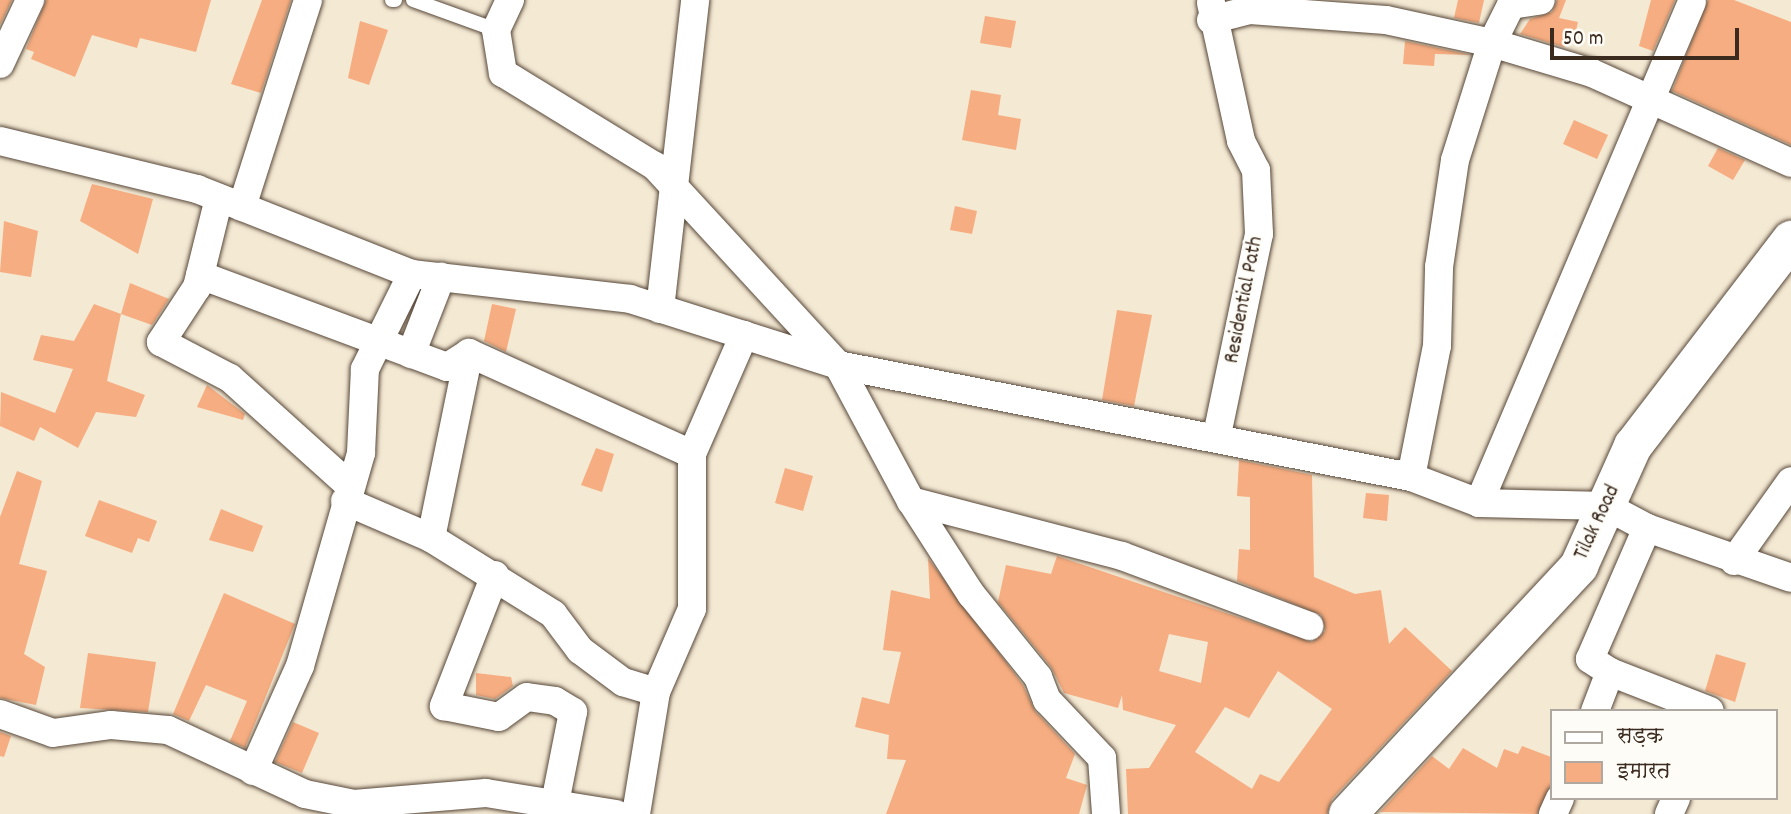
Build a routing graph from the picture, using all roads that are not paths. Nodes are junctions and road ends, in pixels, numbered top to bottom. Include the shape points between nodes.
1 (30, 0) edge
2 (308, 0) edge
3 (413, 0) edge
4 (510, 0) edge
5 (695, 0) edge
6 (1541, 0) edge
7 (1692, 2) edge
8 (1211, 10) edge
9 (496, 30) junction
10 (1492, 43) junction
11 (0, 64) edge
12 (1646, 99) junction
13 (0, 141) edge
14 (1791, 163) edge
15 (677, 189) junction
16 (231, 202) junction
17 (1791, 240) edge
18 (412, 274) junction
19 (200, 275) junction
20 (441, 277) junction
21 (660, 309) junction
22 (744, 335) junction
23 (377, 341) junction
24 (469, 353) junction
25 (411, 354) junction
26 (838, 365) junction
27 (1216, 439) junction
28 (692, 454) junction
29 (1411, 477) junction
30 (1791, 481) edge
31 (347, 494) junction
32 (911, 501) junction
33 (1479, 503) junction
34 (1606, 506) junction
35 (1647, 528) junction
36 (431, 538) junction
37 (1734, 561) junction
38 (495, 575) junction
39 (1791, 578) edge
40 (1310, 626) dead end
41 (1610, 672) junction
42 (656, 692) junction
43 (1596, 709) edge
44 (1705, 709) edge
45 (0, 714) edge
46 (253, 771) junction
47 (290, 801) edge
48 (555, 803) junction
49 (615, 814) edge
50 (636, 814) edge
51 (1107, 814) edge
52 (1348, 814) edge

1 - 11 street
2 - 16 street
3 - 9 lane
4 - 9 street
5 - 15 street
6 - 10 street via 1511,5
7 - 12 street
8 - 10 street via 1386,20
8 - 27 street, Residential Path via 1241,141 1256,170 1259,233
9 - 15 street via 503,73 655,166
10 - 12 street via 1592,73
10 - 29 street via 1455,160 1439,267 1437,346
12 - 14 street
12 - 33 street via 1630,151
13 - 16 street
15 - 21 street
15 - 26 street
16 - 18 street
16 - 19 street
17 - 34 main road, Tilak Road via 1633,446
18 - 20 street
18 - 23 street
19 - 23 street
19 - 31 street via 162,342 230,378
20 - 21 street via 630,299
20 - 25 street
21 - 22 street
22 - 26 street
22 - 28 street
23 - 25 street
23 - 31 street via 365,369 361,453
24 - 25 street via 447,368
24 - 28 street
24 - 36 street
26 - 27 street
26 - 32 street
27 - 29 street
28 - 42 street via 692,609
29 - 33 street
30 - 37 street
31 - 36 street
31 - 46 street via 300,666
32 - 40 street via 1122,556
32 - 51 street via 1047,700 1102,758
33 - 34 street
34 - 35 street
34 - 52 main road, Tilak Road via 1579,566
35 - 37 street
35 - 41 street via 1590,659
36 - 38 street
37 - 39 street
38 - 42 street via 554,614 580,650 623,681
38 - 48 street via 444,706 499,717 527,697 555,701 573,712
41 - 43 street
41 - 44 street
42 - 50 street
45 - 46 street via 53,733 111,725 168,730
46 - 47 street
47 - 48 street via 354,804 486,793
48 - 49 street

